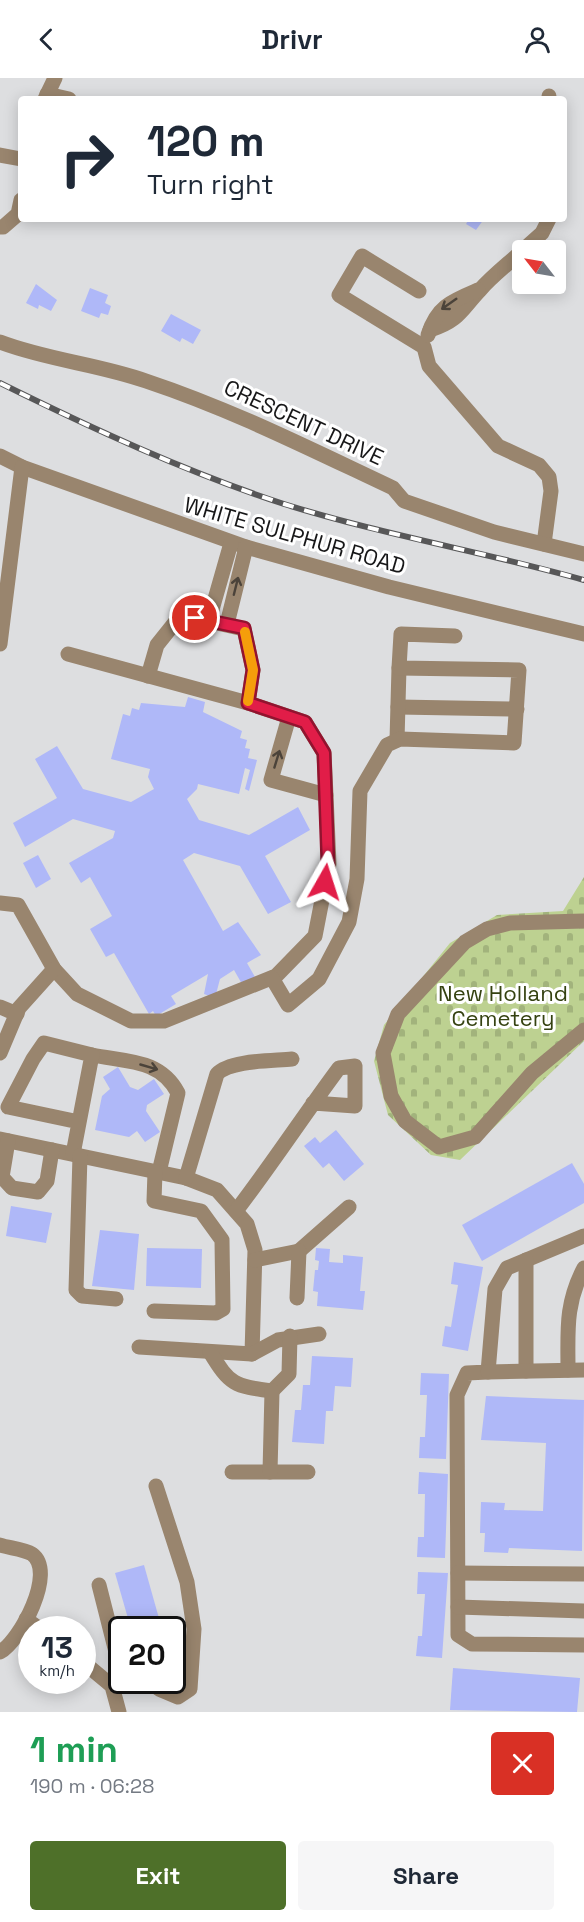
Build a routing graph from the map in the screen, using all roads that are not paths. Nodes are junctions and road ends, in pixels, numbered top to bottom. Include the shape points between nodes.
1 (55, 78) edge
2 (46, 96) edge
3 (0, 155) edge
4 (18, 158) edge
5 (18, 214) edge
6 (548, 222) edge
7 (0, 227) edge
8 (534, 240) edge
9 (512, 260) edge
10 (419, 291) dead end
11 (0, 342) edge
12 (424, 347) junction
13 (0, 456) edge
14 (22, 467) junction
15 (544, 544) junction
16 (238, 545) junction
17 (584, 554) edge
18 (209, 620) junction
19 (227, 624) junction
20 (584, 634) edge
21 (455, 636) dead end
22 (0, 644) edge
23 (68, 654) dead end
24 (399, 668) junction
25 (148, 676) junction
26 (248, 703) junction
27 (398, 707) junction
28 (517, 709) junction
29 (289, 717) junction
30 (397, 740) junction
31 (326, 795) junction
32 (0, 903) edge
33 (584, 921) edge
34 (54, 969) junction
35 (273, 978) junction
36 (0, 1007) edge
37 (17, 1014) junction
38 (584, 1030) edge
39 (0, 1053) edge
40 (92, 1055) junction
41 (292, 1059) dead end
42 (313, 1103) dead end
43 (79, 1122) junction
44 (4, 1140) edge
45 (52, 1150) junction
46 (77, 1155) junction
47 (158, 1172) junction
48 (186, 1178) junction
49 (349, 1206) dead end
50 (236, 1211) junction
51 (584, 1236) edge
52 (299, 1251) junction
53 (255, 1260) junction
54 (526, 1260) junction
55 (584, 1268) edge
56 (297, 1298) dead end
57 (116, 1299) dead end
58 (154, 1311) dead end
59 (319, 1334) dead end
60 (290, 1336) junction
61 (139, 1347) dead end
62 (210, 1352) junction
63 (252, 1354) junction
64 (568, 1370) junction
65 (584, 1370) edge
66 (526, 1371) junction
67 (488, 1372) junction
68 (272, 1391) junction
69 (232, 1472) dead end
70 (270, 1472) junction
71 (308, 1472) dead end
72 (156, 1486) dead end
73 (0, 1545) edge
74 (458, 1573) junction
75 (584, 1574) edge
76 (99, 1585) dead end
77 (458, 1607) junction
78 (584, 1611) edge
79 (27, 1616) edge
80 (108, 1618) edge
81 (18, 1629) edge
82 (584, 1645) edge
83 (0, 1652) edge
84 (108, 1671) edge
85 (96, 1672) edge
86 (102, 1676) junction
87 (186, 1692) edge
88 (118, 1711) edge

1 - 2 street
3 - 4 street
5 - 7 street
6 - 8 street
9 - 12 street via 479,290 461,315 430,330
10 - 12 street via 362,256 339,295
11 - 15 street, CRESCENT DRIVE via 142,379 225,408 393,488 404,501 494,532
12 - 15 street via 429,366 498,446 539,465 549,477
13 - 14 street, WHITE SULPHUR ROAD
14 - 16 street, WHITE SULPHUR ROAD
14 - 22 street
15 - 17 street, CRESCENT DRIVE
16 - 18 street
19 -> 16 street
16 - 20 street, WHITE SULPHUR ROAD via 389,587
18 - 19 street
18 - 25 street via 181,615 157,645
19 - 26 street via 244,628 253,670
21 - 24 street via 401,634
23 - 25 street
24 - 27 street
24 - 28 street via 519,670
25 - 26 street
26 - 29 street
27 - 28 street
27 - 30 street
28 - 30 street via 514,743
29 - 31 street via 305,722 324,753
31 -> 29 street via 271,780
30 - 35 street via 387,745 360,791 357,879 349,922 338,949 319,979 288,1005
31 - 35 street via 328,864 315,936
32 - 34 street via 18,905
33 - 38 street via 510,923 487,929 465,942 398,1014 383,1053 391,1096 405,1121 439,1147 475,1137 532,1073
34 - 35 street via 77,993 131,1021 164,1021
34 - 37 street via 35,987
36 - 37 street
37 - 39 street
40 - 43 street
40 - 43 street via 44,1043 8,1107
40 -> 47 street via 156,1067 173,1084 178,1093
41 - 48 street via 236,1065 217,1074
42 - 50 street
43 - 46 street
44 - 45 street
44 - 45 street via 2,1177 12,1188 38,1192 47,1181
45 - 46 street
46 - 47 street
46 - 57 street via 76,1290 82,1296
47 - 48 street
47 - 58 street via 154,1202 201,1211 222,1240 223,1309 216,1313
48 - 50 street via 216,1190
49 - 52 street
50 - 53 street via 247,1224
51 - 54 street
52 - 53 street
52 - 56 street
53 - 63 street
54 - 66 street
54 - 67 street via 507,1268 495,1289
55 - 64 street via 567,1313
59 - 60 street
60 - 63 street
60 - 68 street via 289,1374
61 - 62 street
62 - 63 street
62 - 68 street via 234,1384
64 - 65 street
64 - 66 street
66 - 67 street
67 - 74 street via 467,1373 458,1395
68 - 70 street
69 - 70 street
70 - 71 street
72 - 87 street via 187,1582 194,1629 190,1689
73 - 79 street via 32,1554 40,1567 40,1587
74 - 75 street
74 - 77 street
76 - 80 street
77 - 78 street
77 - 82 street via 458,1635 472,1644
81 - 83 street
84 - 86 street
85 - 86 street
86 - 88 street via 112,1686

